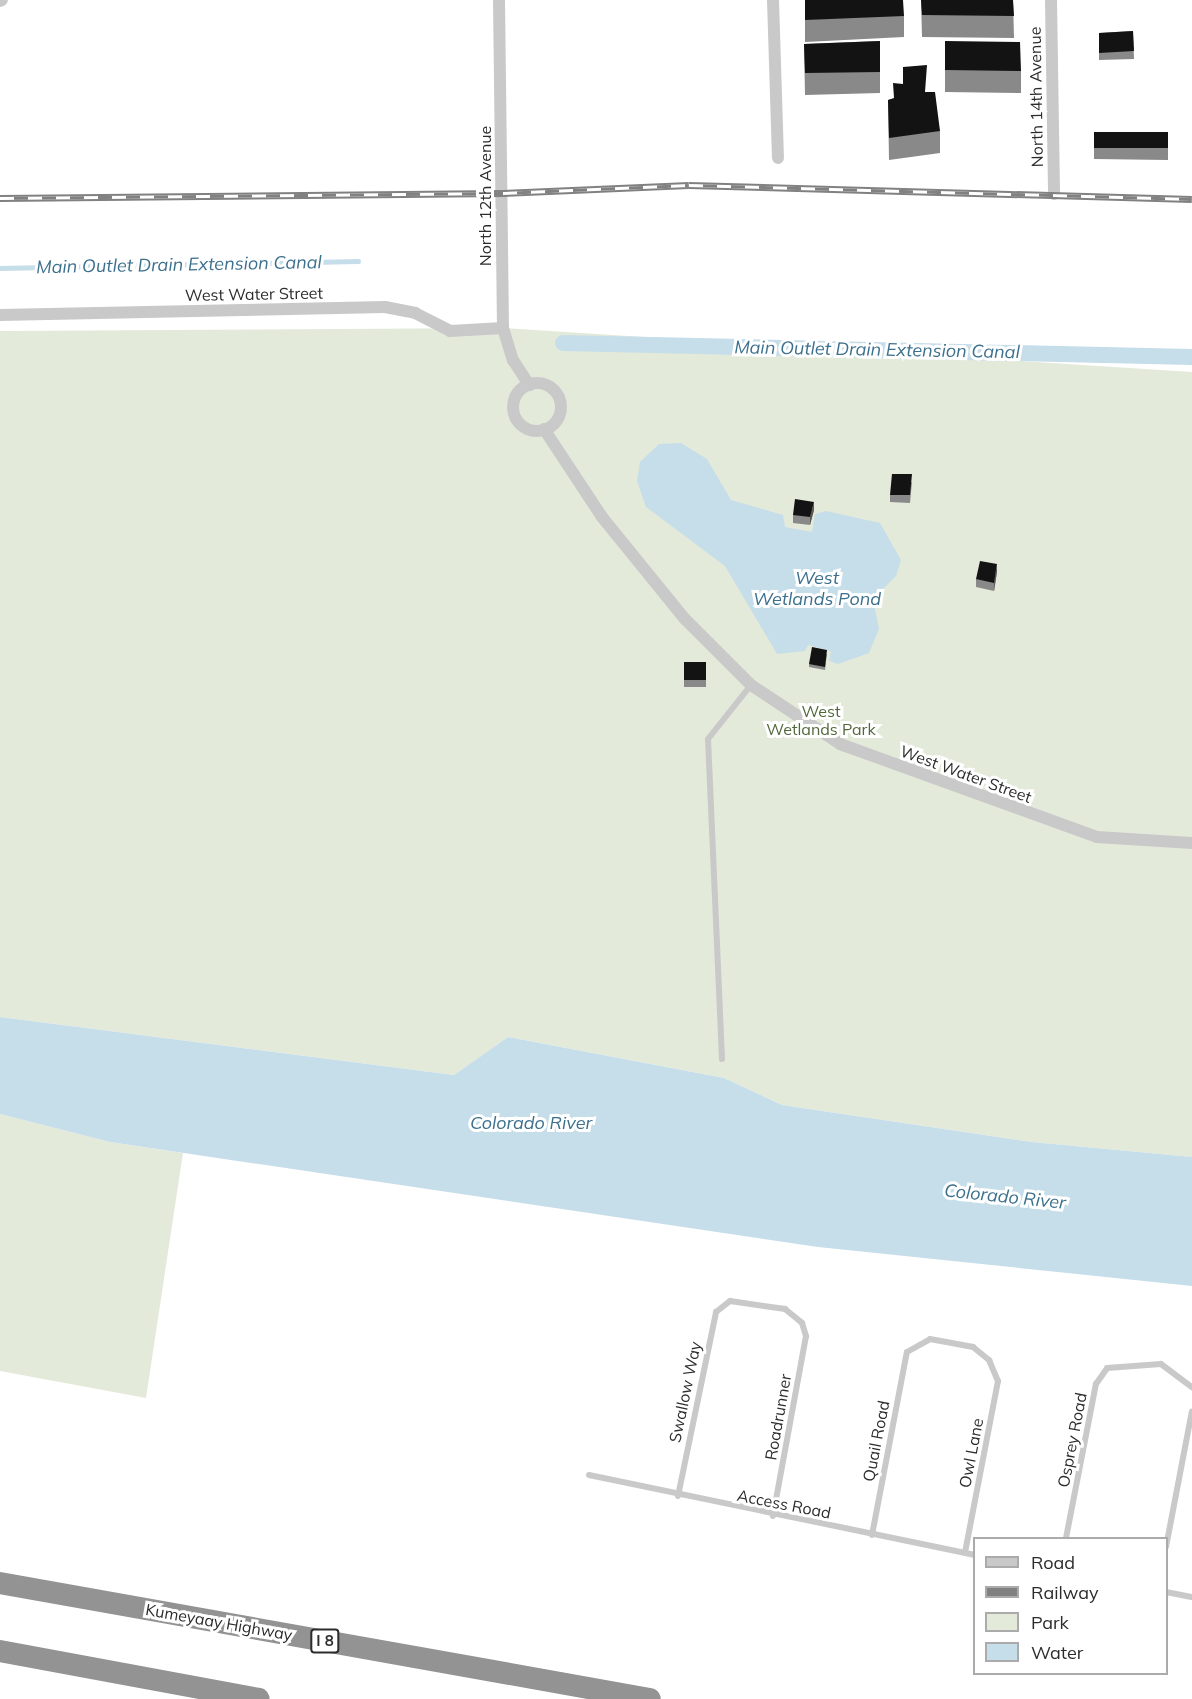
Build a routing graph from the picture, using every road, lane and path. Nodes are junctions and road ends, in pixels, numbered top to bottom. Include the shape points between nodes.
1 (499, 0) edge
2 (773, 0) edge
3 (1051, 0) edge
4 (778, 158) dead end
5 (1054, 194) dead end
6 (0, 315) edge
7 (503, 328) junction
8 (529, 385) junction
9 (544, 429) junction
10 (751, 685) junction
11 (1192, 843) edge
12 (722, 1059) dead end
13 (730, 1301) joint
14 (988, 1360) joint
15 (1192, 1387) edge
16 (1192, 1411) edge
17 (589, 1475) dead end
18 (678, 1496) junction
19 (773, 1516) junction
20 (872, 1535) junction
21 (1066, 1537) edge
22 (1168, 1542) edge
23 (965, 1553) junction
24 (973, 1555) edge
25 (0, 1584) edge
26 (1168, 1593) edge
27 (1192, 1598) edge
28 (0, 1651) edge
29 (259, 1699) edge
30 (650, 1699) edge

1 - 7 street, North 12th Avenue
2 - 4 street
3 - 5 street, North 14th Avenue
6 - 7 street, West Water Street via 385,307 415,313 450,331
7 - 8 street, North 12th Avenue via 513,360
8 - 9 street via 516,395 513,411 528,429
8 - 9 street via 544,384 560,401 559,415
9 - 10 street, West Water Street via 602,517 685,619
10 - 11 street, West Water Street via 840,744 986,801 1096,837
10 - 12 lane via 708,739
13 - 18 lane, Swallow Way via 716,1312
13 - 19 lane, Roadrunner via 785,1309 802,1323 806,1336
14 - 20 lane, Quail Road via 973,1347 930,1339 907,1352
14 - 23 lane, Owl Lane via 998,1381
15 - 21 lane, Osprey Road via 1161,1364 1119,1363 1107,1368 1096,1384
16 - 22 lane
17 - 18 lane, Access Road
18 - 19 lane, Access Road
19 - 20 lane, Access Road
20 - 23 lane, Access Road
23 - 24 lane, Access Road
25 - 30 highway, Kumeyaay Highway / I 8
26 - 27 lane
28 - 29 highway

